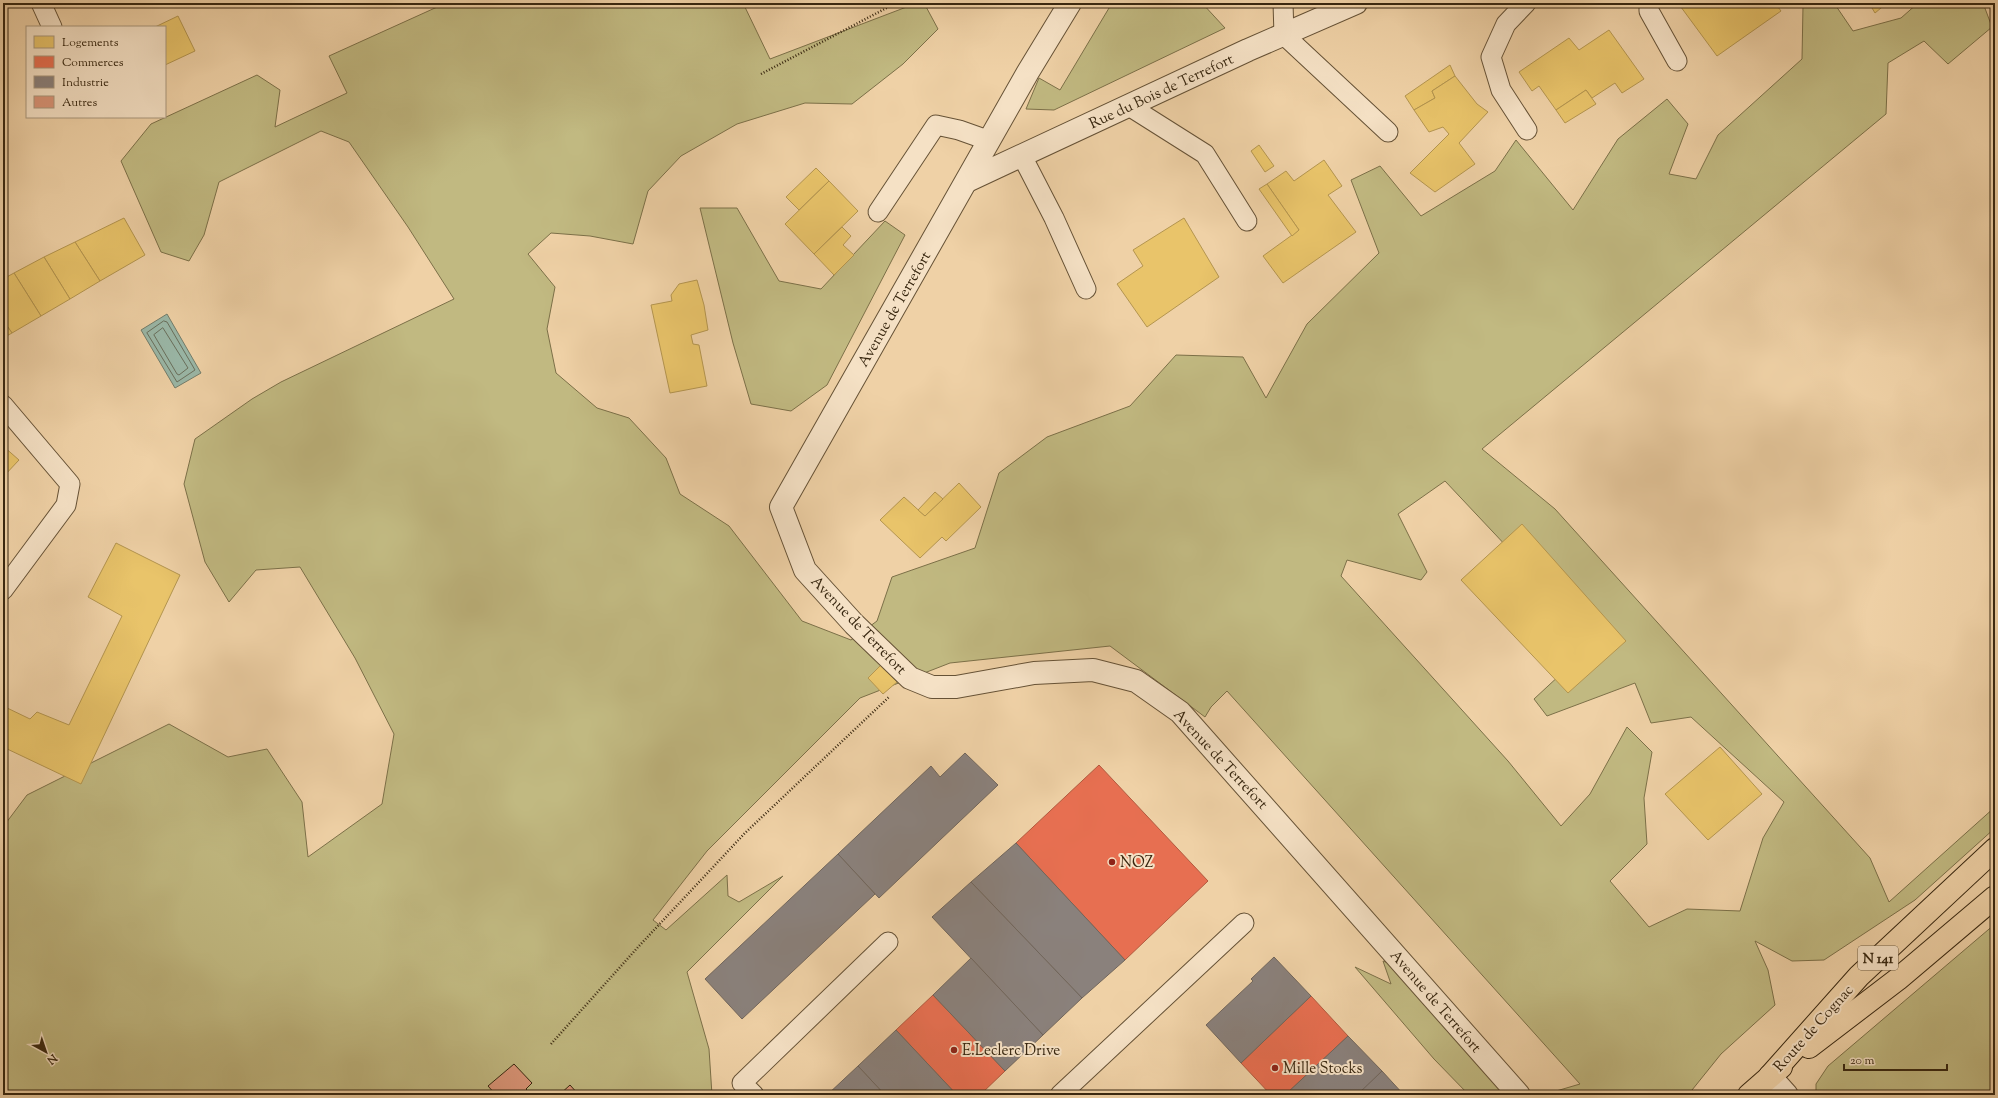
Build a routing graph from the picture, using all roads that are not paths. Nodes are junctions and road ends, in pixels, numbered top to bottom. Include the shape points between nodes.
1 (41, 3) edge
2 (1070, 3) edge
3 (1283, 3) edge
4 (1356, 3) edge
5 (1526, 3) edge
6 (1649, 3) edge
7 (52, 26) edge
8 (1284, 35) junction
9 (1677, 61) dead end
10 (1129, 106) junction
11 (1527, 130) dead end
12 (1388, 132) dead end
13 (990, 141) junction
14 (1022, 156) junction
15 (967, 181) junction
16 (878, 212) dead end
17 (1247, 221) dead end
18 (1086, 289) dead end
19 (3, 405) edge
20 (3, 590) edge
21 (1995, 849) edge
22 (1995, 897) edge
23 (1244, 923) dead end
24 (888, 942) dead end
25 (1770, 1076) junction
26 (754, 1095) edge
27 (1060, 1095) edge
28 (1519, 1095) edge
29 (1749, 1095) edge
30 (1787, 1095) edge

1 - 7 lane
2 - 13 street, Avenue de Terrefort
3 - 8 lane
4 - 8 street, Rue du Bois de Terrefort
5 - 11 lane via 1506,24 1491,57 1501,90
6 - 9 lane via 1649,10
8 - 10 street, Rue du Bois de Terrefort
8 - 12 lane
10 - 14 street, Rue du Bois de Terrefort
10 - 17 lane via 1205,154
13 - 15 street, Avenue de Terrefort
13 - 16 lane via 936,125
14 - 15 street, Rue du Bois de Terrefort
14 - 18 lane
15 - 28 street, Avenue de Terrefort via 781,507 805,570 854,624 910,678 932,687 956,686 1034,673 1093,670 1136,681 1180,712
19 - 20 lane via 70,484 66,505
21 - 25 main road, Route de Cognac / N 141 via 1859,976
22 - 25 main road, Route de Cognac / N 141 via 1898,979
23 - 27 lane
24 - 26 lane via 742,1083
25 - 29 main road, Route de Cognac / N 141
25 - 30 street

